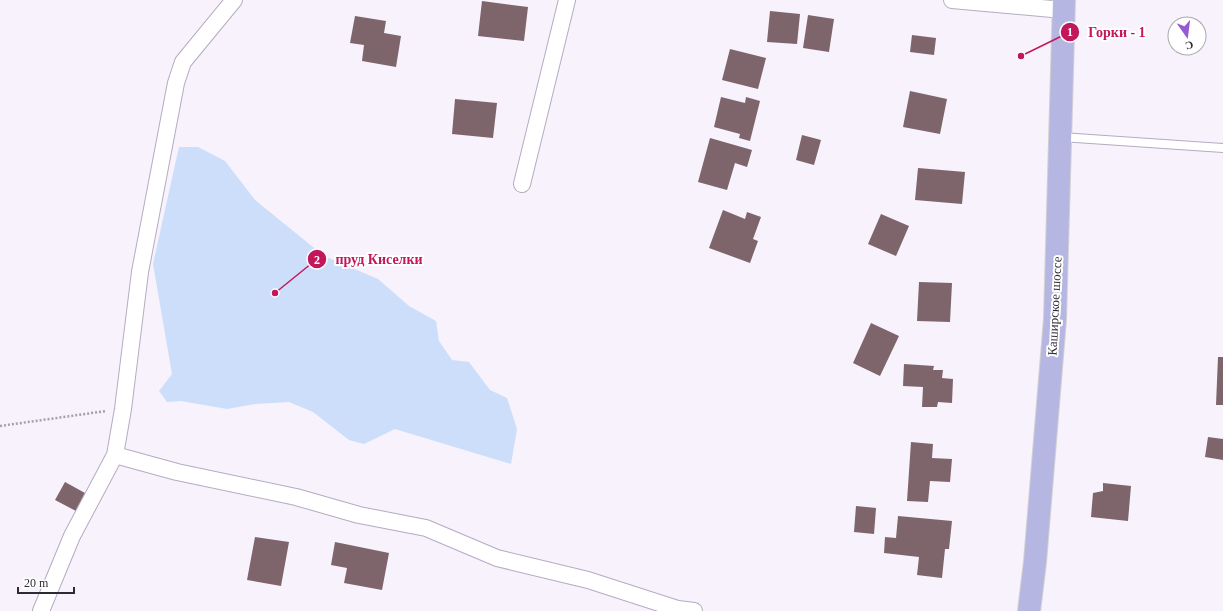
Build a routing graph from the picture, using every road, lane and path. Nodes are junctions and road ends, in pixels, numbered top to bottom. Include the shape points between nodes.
1 (234, 0) edge
2 (567, 0) edge
3 (952, 0) edge
4 (1064, 5) edge
5 (1060, 137) junction
6 (1223, 148) edge
7 (522, 184) dead end
8 (123, 409) junction
9 (0, 426) edge
10 (115, 455) junction
11 (41, 611) edge
12 (694, 611) edge
13 (1029, 611) edge

1 - 8 street via 183,62 176,83 140,272
2 - 7 street
3 - 4 street
4 - 5 main road, Каширское шоссе
5 - 6 lane
5 - 13 main road, Каширское шоссе via 1054,318
8 - 9 path
8 - 10 street
10 - 11 street via 72,536
10 - 12 street via 177,472 296,496 359,515 426,528 497,558 588,580 678,609

